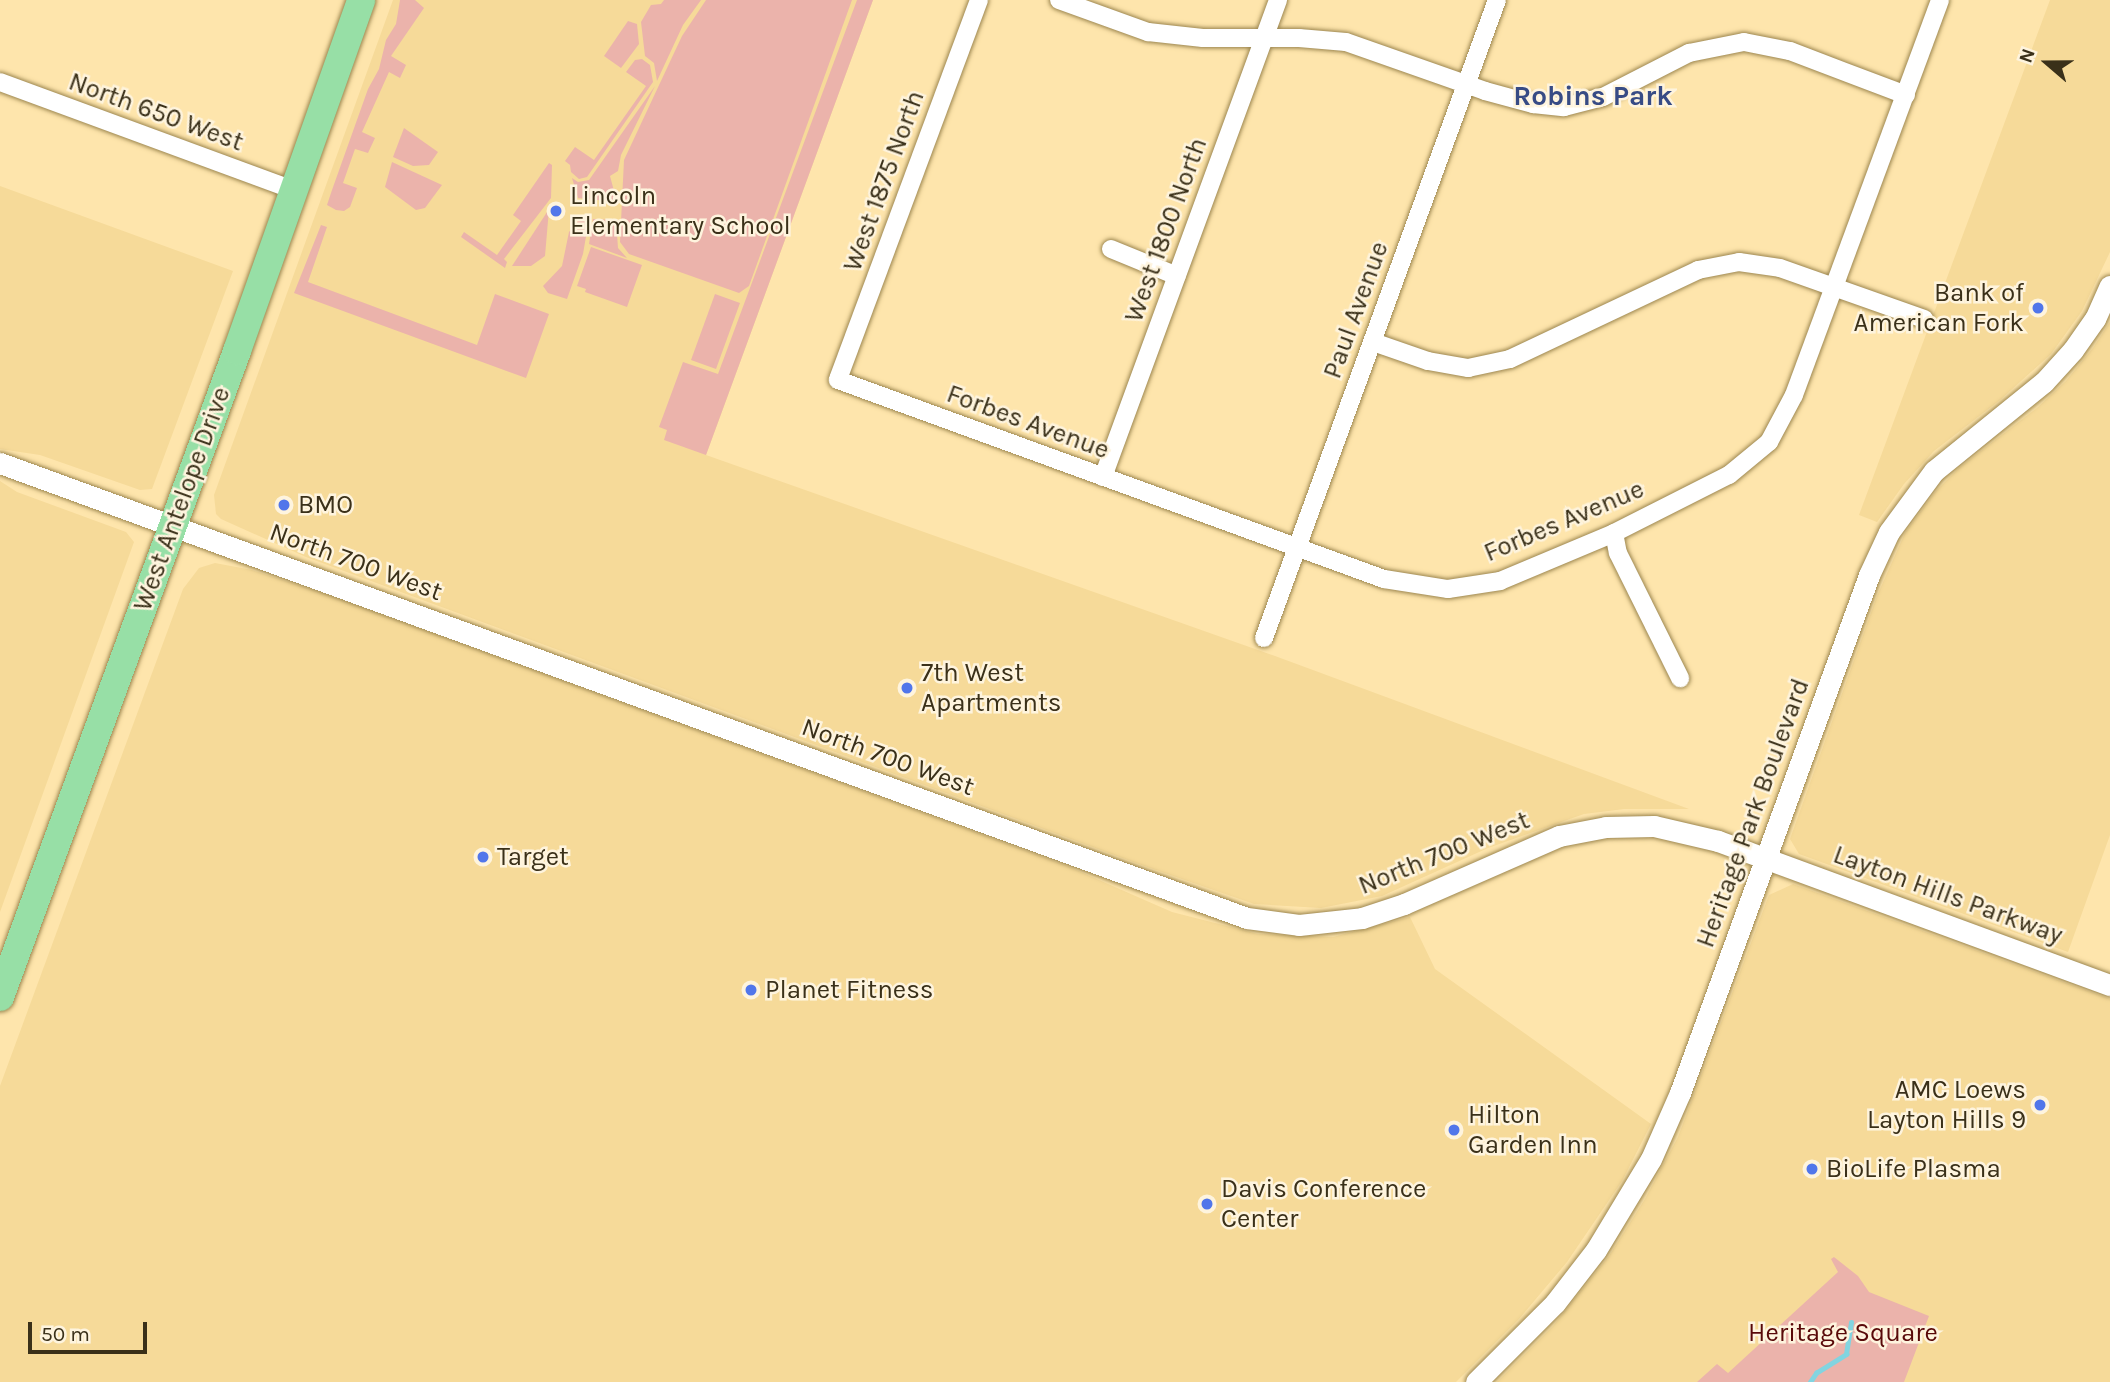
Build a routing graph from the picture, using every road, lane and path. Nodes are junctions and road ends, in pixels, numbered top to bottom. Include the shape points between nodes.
1 (360, 0) edge
2 (979, 0) edge
3 (1059, 0) edge
4 (1278, 0) edge
5 (1497, 0) edge
6 (1940, 0) edge
7 (1265, 39) junction
8 (0, 82) edge
9 (1466, 84) junction
10 (1906, 95) junction
11 (293, 190) junction
12 (1111, 249) dead end
13 (1177, 276) junction
14 (2110, 286) edge
15 (1834, 287) junction
16 (1924, 319) dead end
17 (1373, 342) junction
18 (838, 380) joint
19 (0, 463) edge
20 (1103, 477) junction
21 (172, 524) junction
22 (1614, 533) junction
23 (1297, 547) junction
24 (1264, 638) dead end
25 (1680, 678) dead end
26 (1766, 859) junction
27 (2110, 985) edge
28 (0, 998) edge
29 (1476, 1382) edge

1 - 11 main road, West Antelope Drive
2 - 18 street, West 1875 North
3 - 7 street via 1148,32
4 - 7 street, West 1800 North
5 - 9 street, Paul Avenue
6 - 10 street, Forbes Avenue
7 - 9 street via 1346,42
7 - 13 street, West 1800 North
8 - 11 street, North 650 West
9 - 10 street via 1533,104 1564,107 1603,97 1689,53 1744,42 1790,51
9 - 17 street, Paul Avenue
10 - 15 street, Forbes Avenue
11 - 21 main road, West Antelope Drive
12 - 13 street
13 - 20 street, West 1800 North
14 - 26 street, Heritage Park Boulevard via 2095,318 2051,374 1934,471 1889,532 1869,575
15 - 16 street
15 - 17 street via 1780,268 1740,262 1698,270 1510,359 1468,368 1428,361
15 - 22 street, Forbes Avenue via 1794,395 1769,442 1729,475
17 - 23 street, Paul Avenue
18 - 20 street, Forbes Avenue
19 - 21 street, North 700 West
20 - 23 street, Forbes Avenue
21 - 26 street, North 700 West via 1258,920 1314,924 1373,915 1539,843 1606,827 1654,826 1689,832
21 - 28 main road, West Antelope Drive
22 - 23 street, Forbes Avenue via 1500,581 1448,589 1384,579
22 - 25 street via 1618,552
23 - 24 street, Paul Avenue
26 - 27 street, Layton Hills Parkway
26 - 29 street, Heritage Park Boulevard via 1681,1093 1651,1159 1602,1240 1555,1303

